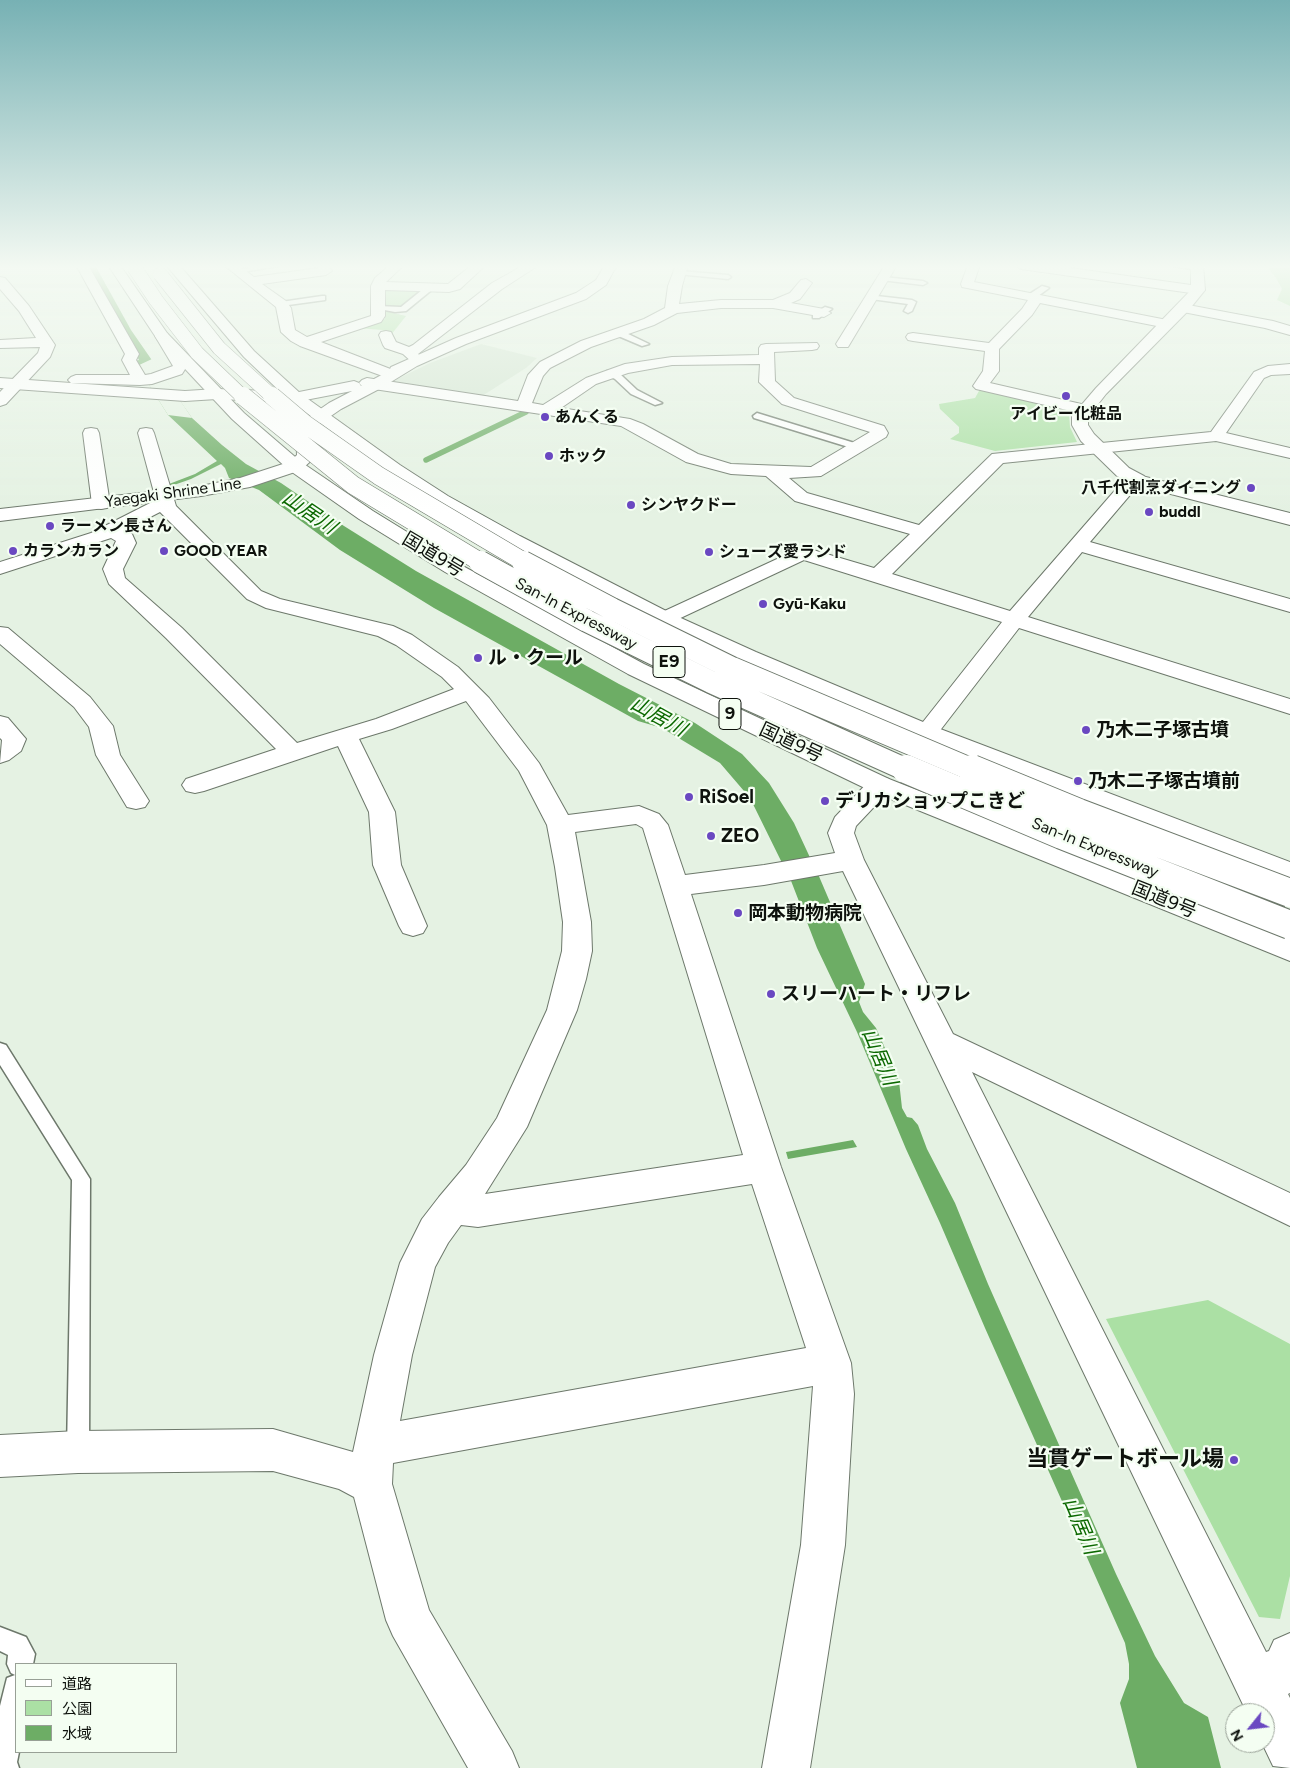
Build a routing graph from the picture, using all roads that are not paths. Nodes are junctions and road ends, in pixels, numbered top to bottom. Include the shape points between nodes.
1 (48, 348) edge
2 (128, 348) edge
3 (169, 348) edge
4 (173, 348) edge
5 (192, 348) edge
6 (218, 348) edge
7 (243, 348) edge
8 (317, 348) edge
9 (394, 348) edge
10 (419, 348) edge
11 (441, 348) edge
12 (579, 348) edge
13 (777, 348) edge
14 (988, 348) edge
15 (992, 348) joint
16 (1144, 348) edge
17 (413, 358) junction
18 (767, 359) junction
19 (1290, 369) edge
20 (388, 373) junction
21 (610, 373) junction
22 (0, 374) edge
23 (21, 380) junction
24 (76, 380) junction
25 (140, 380) junction
26 (0, 383) edge
27 (371, 384) junction
28 (217, 394) junction
29 (295, 397) junction
30 (0, 401) edge
31 (658, 403) dead end
32 (523, 407) junction
33 (1084, 409) junction
34 (544, 411) junction
35 (319, 416) junction
36 (757, 416) dead end
37 (91, 432) dead end
38 (146, 433) dead end
39 (1216, 436) junction
40 (858, 447) junction
41 (1097, 447) junction
42 (1290, 453) edge
43 (295, 466) junction
44 (772, 472) junction
45 (1138, 480) junction
46 (164, 499) junction
47 (101, 504) junction
48 (0, 514) edge
49 (1290, 519) edge
50 (112, 530) junction
51 (922, 532) junction
52 (1078, 545) junction
53 (0, 568) edge
54 (878, 576) junction
55 (1290, 606) edge
56 (665, 618) junction
57 (1015, 619) junction
58 (0, 633) edge
59 (470, 691) junction
60 (1290, 707) edge
61 (0, 723) edge
62 (927, 732) junction
63 (345, 736) junction
64 (292, 752) junction
65 (0, 755) edge
66 (195, 785) dead end
67 (880, 785) junction
68 (136, 801) dead end
69 (560, 825) junction
70 (838, 862) junction
71 (1290, 872) edge
72 (676, 886) junction
73 (1290, 893) edge
74 (1290, 925) edge
75 (413, 926) dead end
76 (1290, 950) edge
77 (943, 1043) junction
78 (0, 1050) edge
79 (764, 1167) junction
80 (451, 1208) junction
81 (1290, 1210) edge
82 (831, 1363) junction
83 (78, 1452) junction
84 (0, 1456) edge
85 (373, 1465) junction
86 (0, 1639) edge
87 (20, 1663) edge
88 (1273, 1667) edge
89 (15, 1693) edge
90 (1290, 1749) edge
91 (6, 1768) edge
92 (495, 1768) edge
93 (786, 1768) edge

1 - 23 main road
2 - 25 main road via 132,354 129,360
3 - 25 main road via 180,366 177,372
4 - 28 main road, 国道9号 / 9
5 - 74 main road, San-In Expressway / E9, bridge via 274,424 353,485 470,557 587,621 865,752 1062,835
6 - 73 main road, San-In Expressway / E9, bridge via 305,424 379,476 496,547 612,609 741,672 886,734 1051,802
7 - 29 main road
8 - 20 main road
9 - 17 main road
10 - 17 main road
11 - 17 main road
12 - 32 main road via 545,365 536,375
13 - 18 main road via 766,348
14 - 15 main road
15 - 33 main road via 991,371 981,386
16 - 33 main road
17 - 20 main road
17 - 27 main road
18 - 21 main road via 672,361
18 - 40 main road via 767,382 788,401 878,428 880,433
19 - 39 main road via 1259,375
20 - 27 main road
21 - 31 lane via 634,392
21 - 34 main road via 590,381
22 - 23 main road
23 - 24 main road
23 - 26 main road
23 - 28 main road via 185,396
23 - 30 main road
24 - 25 main road
24 - 28 main road
27 - 29 main road
27 - 32 main road
27 - 35 main road
28 - 29 main road
28 - 43 main road, 国道9号 / 9
29 - 35 main road
32 - 34 main road
33 - 41 main road via 1080,425
34 - 44 main road via 624,422 712,465
35 - 43 main road via 304,432 306,457
35 - 56 main road via 442,500
36 - 40 lane
37 - 47 main road
38 - 46 main road
39 - 41 main road
39 - 42 main road
40 - 44 main road via 820,471
41 - 45 main road via 1123,472
41 - 51 main road via 998,458
43 - 46 main road, Yaegaki Shrine Line via 244,483
43 - 67 main road, 国道9号 / 9 via 452,568 627,665
44 - 51 main road via 801,497
45 - 49 main road
45 - 52 main road via 1130,484
46 - 47 main road, Yaegaki Shrine Line
46 - 50 main road
46 - 59 main road via 167,508 254,595 273,604 385,631 426,655
47 - 48 main road, Yaegaki Shrine Line
50 - 53 main road
50 - 64 main road via 125,538 126,543 113,569 116,580 174,632
51 - 54 main road
52 - 55 main road
52 - 57 main road
54 - 56 main road via 803,553
54 - 57 main road
56 - 62 main road via 748,658
57 - 60 main road
57 - 62 main road
58 - 68 main road via 82,702 101,726 108,755
59 - 63 main road
59 - 69 main road via 530,770
61 - 65 main road via 14,739 12,746
62 - 71 main road
63 - 64 main road
63 - 75 main road via 382,812 387,865
64 - 66 main road
67 - 70 main road via 844,823
67 - 76 main road, 国道9号 / 9
69 - 72 main road via 645,817 655,825
69 - 80 main road via 577,922 571,979 562,1010 510,1127 478,1176
70 - 72 main road
70 - 77 main road
72 - 79 main road
77 - 81 main road
77 - 88 main road
78 - 83 lane via 81,1178
79 - 80 main road via 478,1211
79 - 82 main road
80 - 85 main road via 418,1263 393,1355
82 - 85 main road
82 - 93 main road via 834,1394 823,1545
83 - 84 main road
83 - 85 main road via 273,1450 348,1470
85 - 92 main road via 409,1620
86 - 87 lane via 17,1646 22,1654
88 - 90 main road
89 - 91 lane via 4,1762

